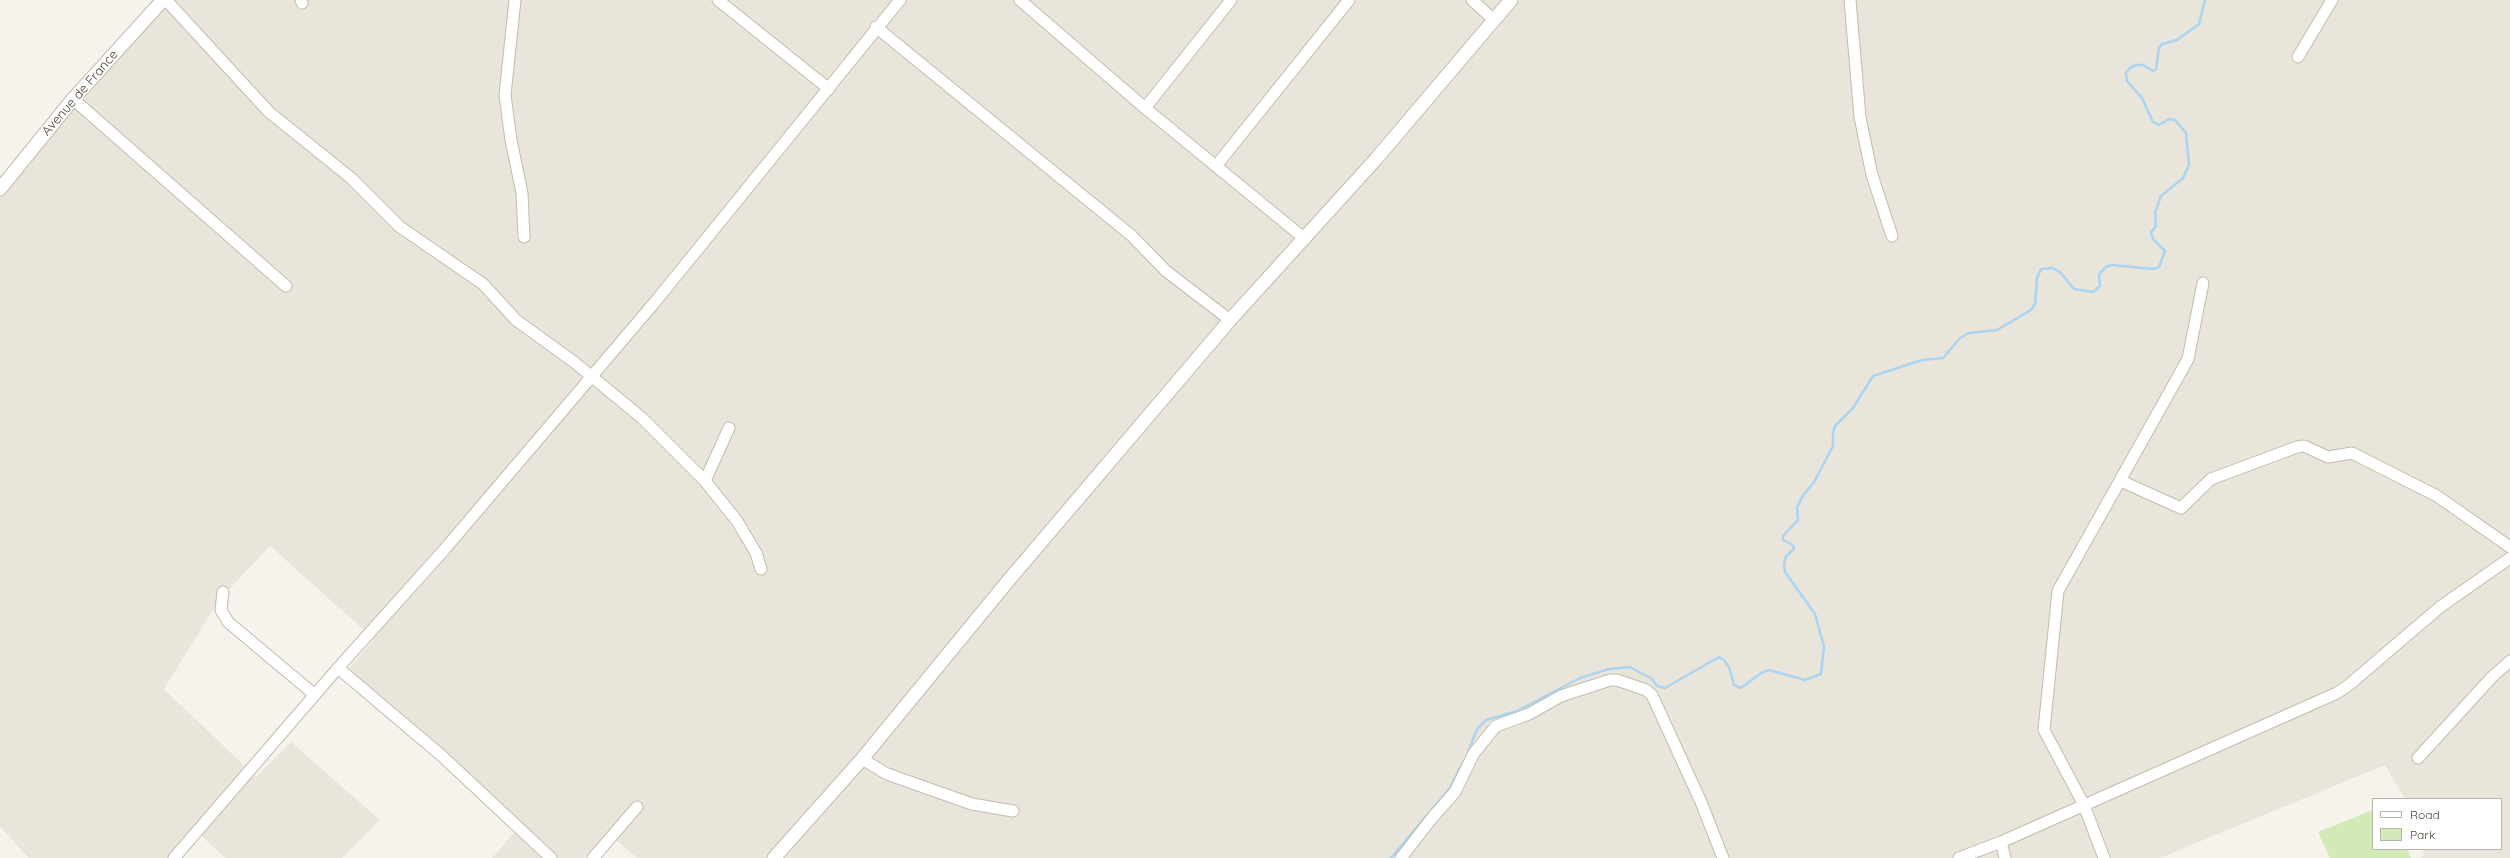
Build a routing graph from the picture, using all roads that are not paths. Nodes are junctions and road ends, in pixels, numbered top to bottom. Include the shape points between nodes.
1 (164, 0) edge
2 (515, 0) edge
3 (718, 0) edge
4 (900, 0) edge
5 (1020, 0) edge
6 (1231, 0) edge
7 (1349, 0) edge
8 (1472, 0) edge
9 (1512, 0) edge
10 (1850, 0) edge
11 (2332, 0) edge
12 (1494, 20) junction
13 (876, 27) junction
14 (2298, 57) dead end
15 (828, 89) junction
16 (73, 99) junction
17 (1146, 108) junction
18 (1216, 166) junction
19 (0, 189) edge
20 (1892, 236) dead end
21 (524, 237) dead end
22 (1305, 239) junction
23 (2203, 283) dead end
24 (286, 286) dead end
25 (1230, 320) junction
26 (591, 378) junction
27 (729, 428) dead end
28 (705, 481) junction
29 (2121, 481) junction
30 (2510, 547) edge
31 (2510, 558) edge
32 (761, 569) dead end
33 (223, 592) dead end
34 (2510, 661) edge
35 (338, 668) junction
36 (315, 695) junction
37 (2418, 758) dead end
38 (862, 759) junction
39 (2084, 805) junction
40 (637, 807) dead end
41 (1013, 811) dead end
42 (2002, 842) junction
43 (174, 858) edge
44 (551, 858) edge
45 (593, 858) edge
46 (774, 858) edge
47 (1401, 858) edge
48 (1723, 858) edge
49 (1959, 858) edge
50 (2004, 858) edge
51 (2104, 858) edge

1 - 16 street, Avenue de France
1 - 26 street via 269,112 351,178 400,227 483,284 516,320 574,362
2 - 21 street via 505,95 522,193
3 - 15 street
4 - 13 street
5 - 17 street
6 - 17 street
7 - 18 street
8 - 12 street
9 - 12 street
10 - 20 street via 1860,117 1872,175
11 - 14 street
12 - 22 street
13 - 15 street
13 - 25 street via 1132,236 1166,271
15 - 26 street
16 - 19 street, Avenue de France
16 - 24 street
17 - 18 street
18 - 22 street
22 - 25 street
23 - 29 street via 2190,355
25 - 38 street via 1013,574
26 - 28 street via 642,418
26 - 35 street via 444,550
27 - 28 street
28 - 32 street via 737,521 756,553
29 - 30 street via 2181,508 2211,479 2297,446 2304,446 2328,457 2352,453 2437,496
29 - 39 street via 2060,588 2052,646 2044,730
31 - 39 street via 2440,607 2343,689
33 - 36 street via 221,610 228,622
34 - 37 street via 2492,677
35 - 36 street
35 - 44 street via 442,756
36 - 43 street
38 - 41 street via 887,774 964,801
38 - 46 street
39 - 42 street
39 - 51 street
40 - 45 street
42 - 49 street
42 - 50 street
47 - 48 street via 1456,792 1474,753 1496,726 1529,714 1561,696 1610,680 1646,690 1652,695 1703,806

